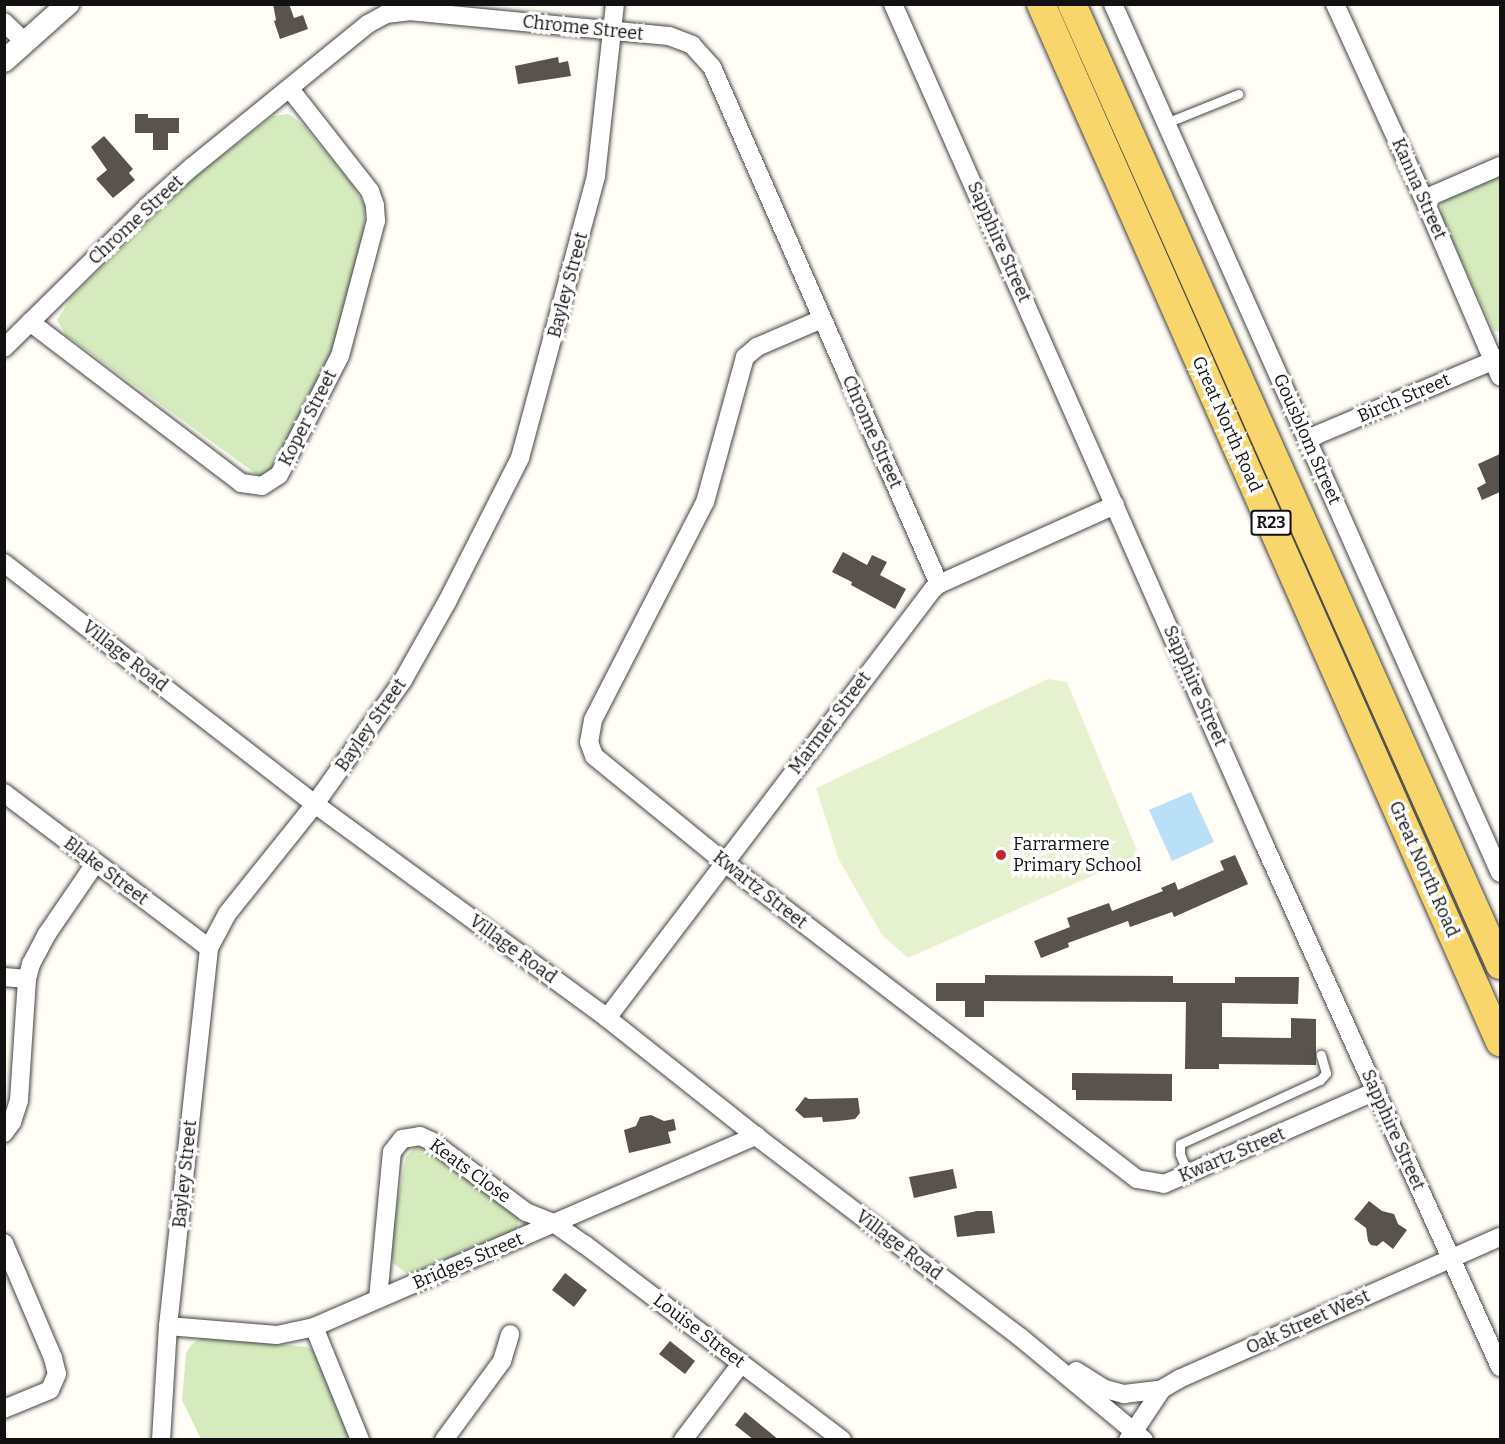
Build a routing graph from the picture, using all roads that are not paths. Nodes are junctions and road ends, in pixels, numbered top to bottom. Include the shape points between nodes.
1 (68, 4) edge
2 (615, 4) edge
3 (893, 4) edge
4 (1041, 4) edge
5 (1072, 4) edge
6 (1113, 4) edge
7 (1335, 4) edge
8 (4, 22) edge
9 (613, 31) junction
10 (25, 42) junction
11 (4, 61) edge
12 (290, 89) junction
13 (1238, 93) dead end
14 (1166, 123) junction
15 (1130, 134) junction
16 (1104, 146) junction
17 (1500, 166) edge
18 (1424, 200) junction
19 (822, 319) junction
20 (30, 322) junction
21 (4, 348) edge
22 (1498, 365) edge
23 (1307, 439) junction
24 (1115, 505) junction
25 (4, 563) edge
26 (939, 584) junction
27 (4, 793) edge
28 (315, 804) junction
29 (725, 863) junction
30 (95, 864) junction
31 (1500, 873) edge
32 (209, 948) junction
33 (1500, 965) edge
34 (4, 977) edge
35 (27, 979) junction
36 (607, 1018) junction
37 (1500, 1042) edge
38 (1321, 1055) dead end
39 (1376, 1091) junction
40 (4, 1133) edge
41 (756, 1136) junction
42 (1188, 1174) junction
43 (555, 1224) junction
44 (1500, 1237) edge
45 (4, 1243) edge
46 (1451, 1259) junction
47 (378, 1299) junction
48 (168, 1326) junction
49 (314, 1327) junction
50 (510, 1334) dead end
51 (1020, 1337) junction
52 (741, 1364) junction
53 (1500, 1366) edge
54 (1162, 1389) junction
55 (4, 1409) edge
56 (1136, 1437) edge
57 (161, 1440) edge
58 (360, 1440) edge
59 (444, 1440) edge
60 (683, 1440) edge
61 (842, 1440) edge

1 - 10 street
2 - 9 street, Bayley Street
3 - 24 street, Sapphire Street
4 - 16 main road, Great North Road / R23
5 - 15 main road, Great North Road / R23
6 - 14 street, Gousblom Street
7 - 18 street, Kanna Street
8 - 10 street
9 - 12 street, Chrome Street via 386,14 368,24
9 - 19 street, Chrome Street via 679,39 705,56
9 - 28 street, Bayley Street via 596,176 520,458 403,680
10 - 11 street
12 - 20 street, Chrome Street via 148,206
12 - 20 street, Koper Street via 366,183 375,205 376,221 340,357 279,475 262,486 241,483
13 - 14 lane
14 - 23 street, Gousblom Street
15 - 16 main road
15 - 33 main road, Great North Road / R23
16 - 37 main road, Great North Road / R23
17 - 18 street
18 - 22 street, Kanna Street
19 - 26 street, Chrome Street
19 - 29 street, Kwartz Street via 757,347 745,357 705,502 591,728 589,742 599,763
20 - 21 street, Chrome Street
22 - 23 street, Birch Street
23 - 31 street, Gousblom Street
24 - 26 street, Marmer Street
24 - 39 street, Sapphire Street
25 - 28 street, Village Road
26 - 29 street, Marmer Street
27 - 30 street, Blake Street
28 - 32 street, Bayley Street via 227,914
28 - 36 street, Village Road
29 - 36 street, Marmer Street
29 - 42 street, Kwartz Street via 1127,1173 1164,1184
30 - 32 street, Blake Street
30 - 35 street via 36,952
32 - 48 street, Bayley Street
34 - 35 street
35 - 40 street via 19,1100
36 - 41 street, Village Road
38 - 42 lane via 1326,1074 1320,1080 1180,1144
39 - 42 street, Kwartz Street
39 - 46 street, Sapphire Street
41 - 43 street, Bridges Street
41 - 51 street, Village Road
43 - 47 street, Bridges Street
43 - 47 street, Keats Close via 526,1212 431,1141 420,1136 402,1139 392,1152
43 - 52 street, Louise Street
44 - 46 street, Oak Street West
45 - 55 street via 57,1374 50,1390
46 - 53 street, Sapphire Street
46 - 54 street, Oak Street West
47 - 49 street, Bridges Street
48 - 49 street, Bridges Street via 277,1335
48 - 57 street, Bayley Street
49 - 58 street
50 - 59 street via 502,1361
51 - 54 street, Village Road via 1114,1392 1137,1394
51 - 56 street, Village Road
52 - 60 street
52 - 61 street, Louise Street
54 - 56 street, Oak Street West via 1145,1411

